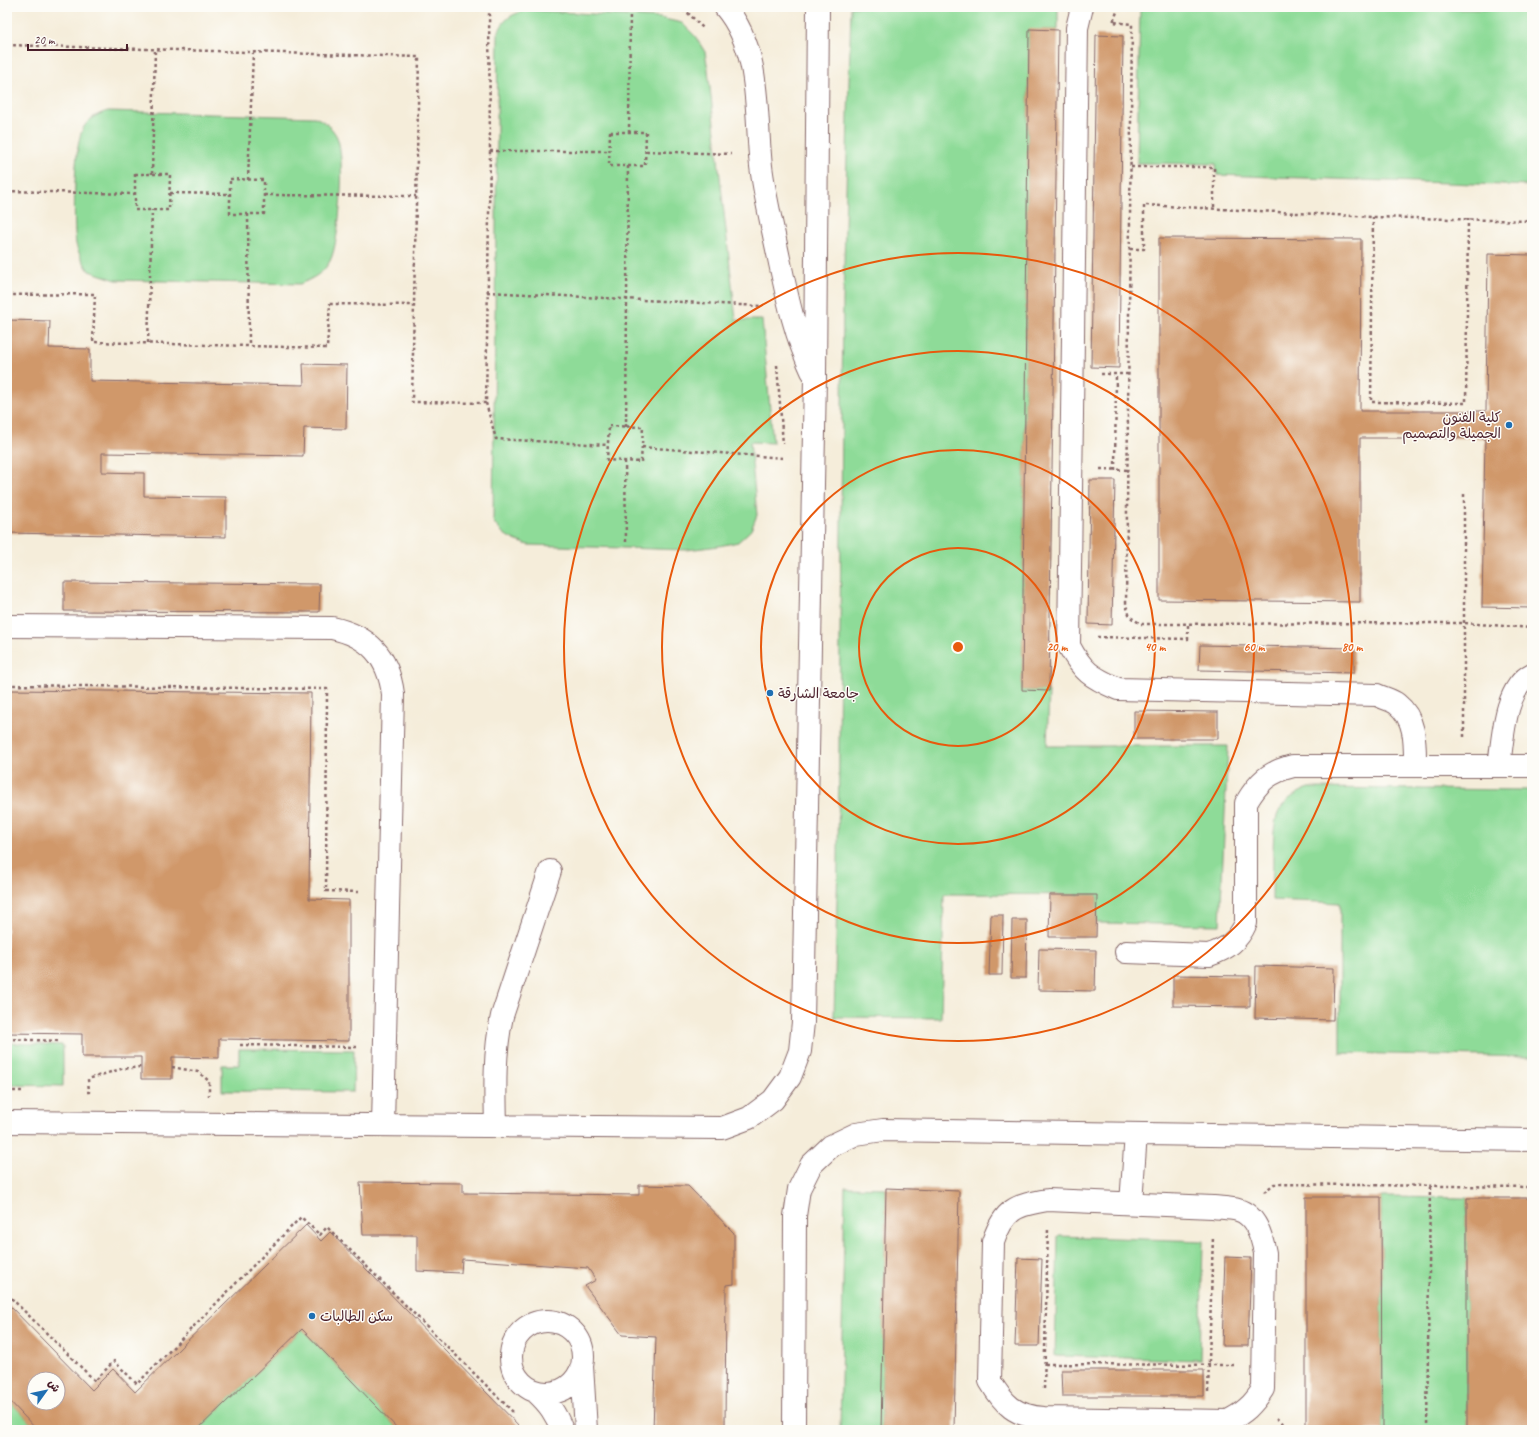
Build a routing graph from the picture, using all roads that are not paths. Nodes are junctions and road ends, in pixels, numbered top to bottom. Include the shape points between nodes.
1 (726, 7) edge
2 (818, 7) edge
3 (1082, 7) edge
4 (815, 378) junction
5 (7, 626) edge
6 (1532, 674) edge
7 (1415, 765) junction
8 (1499, 766) junction
9 (1532, 766) edge
10 (550, 871) dead end
11 (1126, 952) dead end
12 (7, 1122) edge
13 (383, 1125) junction
14 (496, 1126) junction
15 (1136, 1134) junction
16 (1532, 1140) edge
17 (1132, 1203) junction
18 (582, 1366) junction
19 (536, 1392) junction
20 (562, 1430) edge
21 (586, 1430) edge
22 (794, 1430) edge

1 - 4 street via 744,38 754,73 764,182 790,310 803,352
2 - 4 street
3 - 7 street via 1076,28 1069,646 1079,665 1095,679 1118,689 1377,695 1397,704 1408,716 1415,735
4 - 14 street via 803,1022 800,1051 790,1077 773,1100 750,1118 722,1128
5 - 13 street via 332,628 359,636 378,654 387,666 393,694
6 - 8 street via 1516,690 1507,712
7 - 8 street
7 - 11 street via 1293,766 1266,777 1255,788 1246,803 1246,923 1240,935 1221,951 1208,955
8 - 9 street
10 - 14 street via 502,1016 497,1039
12 - 13 street
13 - 14 street
15 - 16 street
15 - 17 street
15 - 22 street via 883,1130 856,1134 831,1146 812,1165 799,1189 795,1216
17 - 17 street via 1239,1210 1253,1221 1262,1236 1265,1253 1263,1389 1243,1414 1228,1421 1044,1418 1016,1412 1000,1399 990,1381 993,1242 999,1225 1011,1210 1028,1203 1048,1200
18 - 19 street via 570,1385 560,1391 548,1394
18 - 19 street via 583,1353 579,1340 571,1330 560,1323 547,1320 534,1322 514,1339 510,1352 516,1377
18 - 21 street
19 - 20 street via 557,1416

